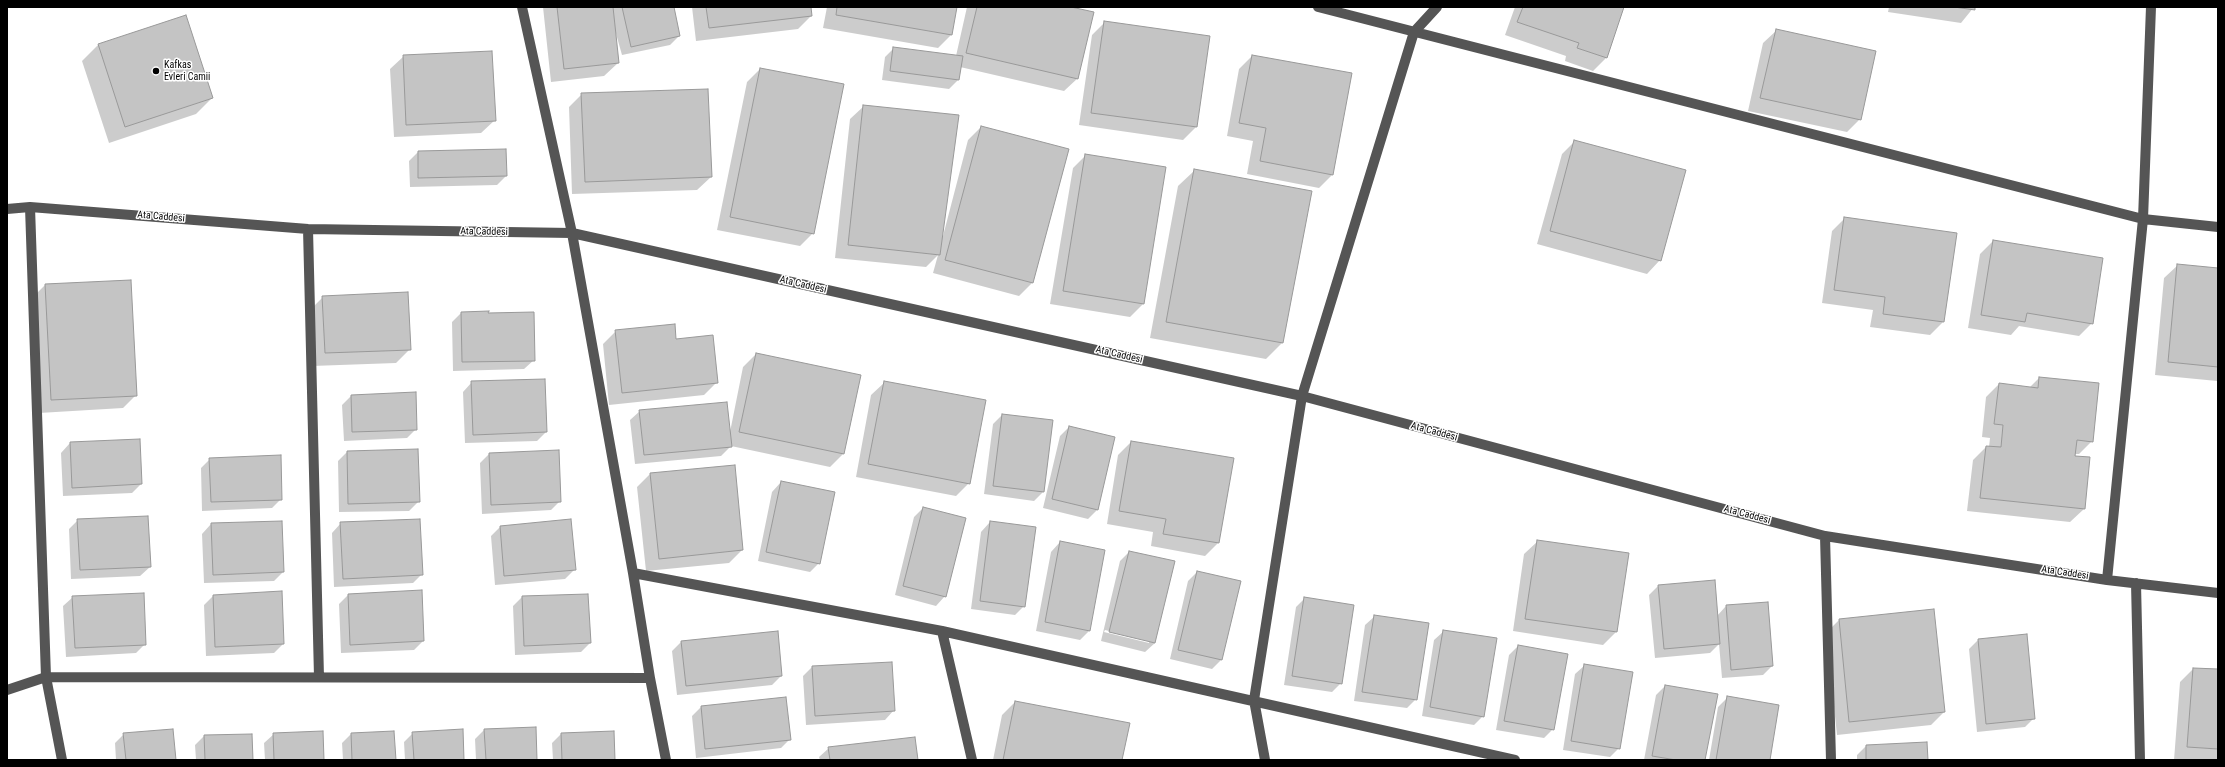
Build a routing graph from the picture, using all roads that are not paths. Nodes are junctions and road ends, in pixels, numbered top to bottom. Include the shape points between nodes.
1 (522, 7) edge
2 (1318, 7) edge
3 (1437, 7) edge
4 (2151, 7) edge
5 (1414, 32) junction
6 (30, 207) junction
7 (7, 210) edge
8 (2143, 219) junction
9 (2218, 227) edge
10 (308, 229) junction
11 (572, 233) junction
12 (1302, 396) junction
13 (1825, 536) junction
14 (633, 573) junction
15 (2107, 580) junction
16 (2136, 584) junction
17 (2218, 593) edge
18 (942, 631) junction
19 (46, 677) junction
20 (319, 677) junction
21 (650, 678) junction
22 (7, 690) edge
23 (1254, 700) junction
24 (62, 760) edge
25 (666, 760) edge
26 (972, 760) edge
27 (1265, 760) edge
28 (1515, 760) edge
29 (1831, 760) edge
30 (2140, 760) edge

1 - 11 street
2 - 5 street
3 - 5 street
4 - 8 street
5 - 8 street
5 - 12 street
6 - 7 street, Ata Caddesi
6 - 10 street, Ata Caddesi
6 - 19 street
8 - 9 street
8 - 15 street
10 - 11 street, Ata Caddesi
10 - 20 street
11 - 12 street, Ata Caddesi
11 - 14 street
12 - 13 street, Ata Caddesi
12 - 23 street
13 - 15 street, Ata Caddesi
13 - 29 street
14 - 18 street
14 - 21 street
15 - 16 street, Ata Caddesi
16 - 17 street, Ata Caddesi
16 - 30 street
18 - 23 street
18 - 26 street
19 - 20 street
19 - 22 street
19 - 24 street
20 - 21 street
21 - 25 street
23 - 27 street
23 - 28 street

